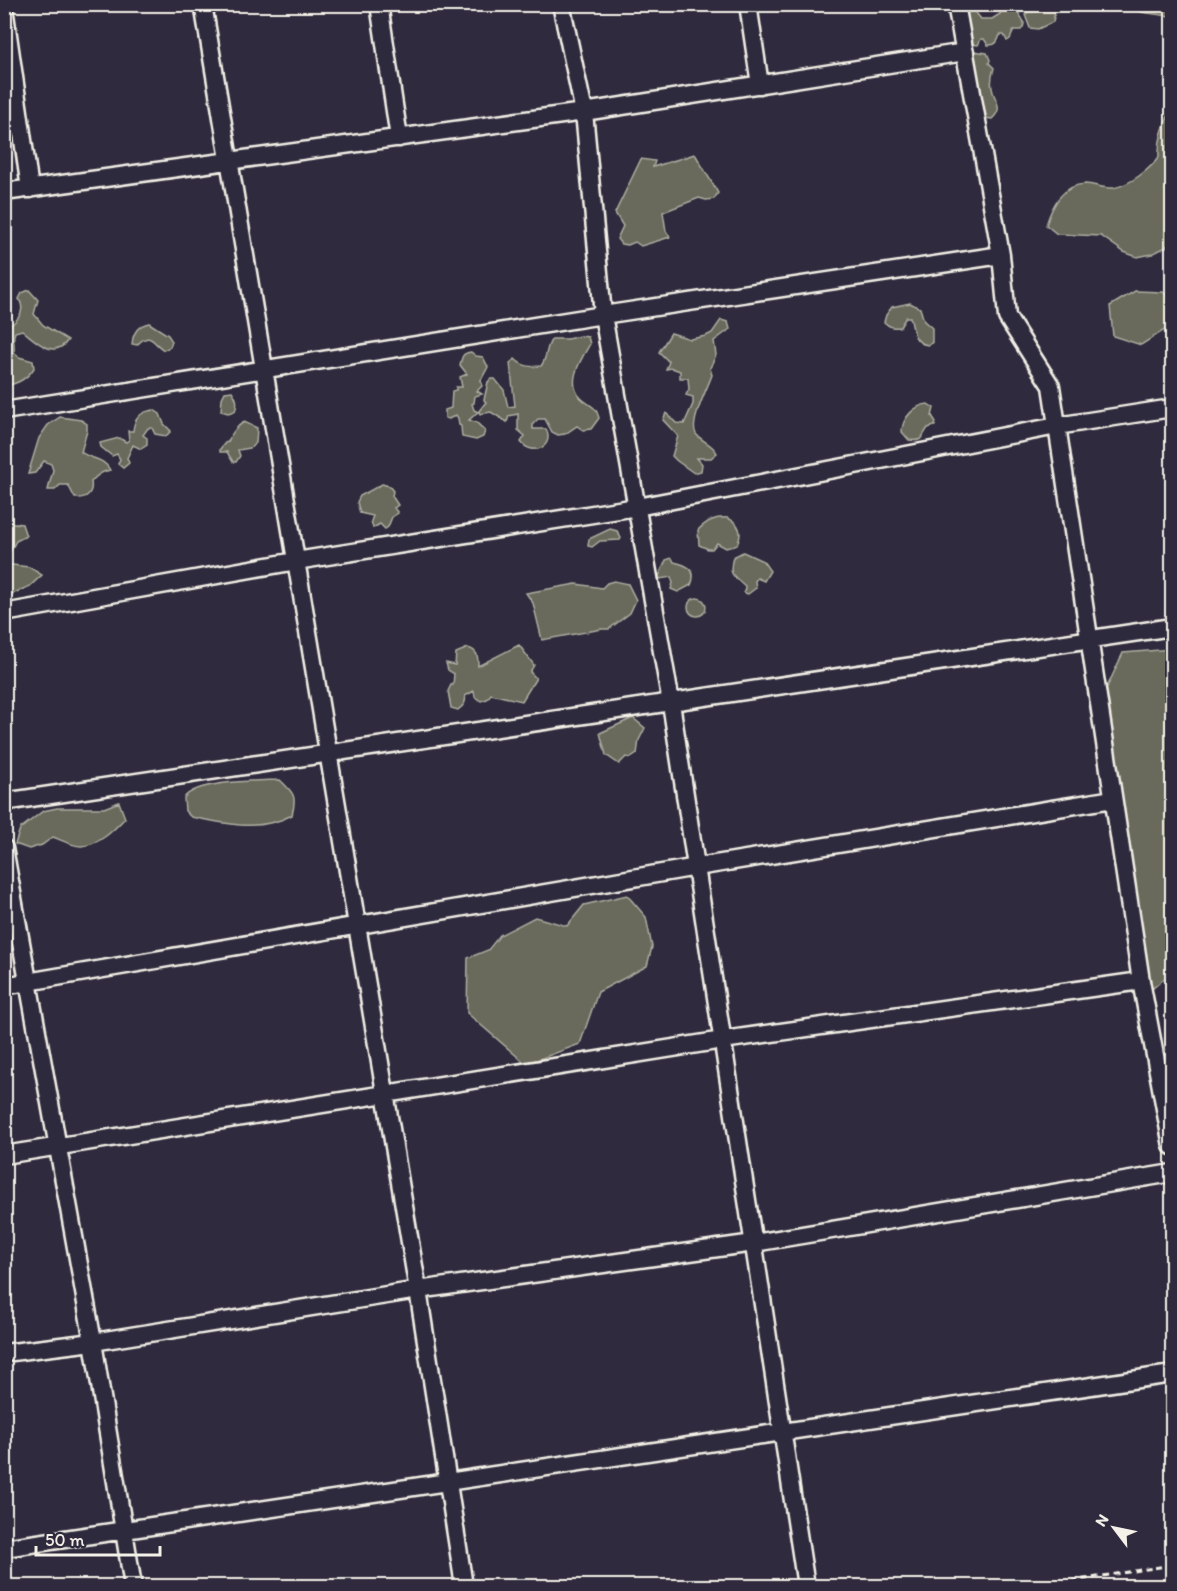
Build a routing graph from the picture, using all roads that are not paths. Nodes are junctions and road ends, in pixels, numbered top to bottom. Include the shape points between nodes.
1 (203, 4) edge
2 (379, 4) edge
3 (561, 4) edge
4 (748, 4) edge
5 (956, 4) edge
6 (4, 7) edge
7 (965, 52) junction
8 (760, 85) junction
9 (584, 112) junction
10 (399, 138) junction
11 (229, 161) junction
12 (30, 189) junction
13 (4, 192) edge
14 (1001, 255) junction
15 (603, 315) junction
16 (263, 370) junction
17 (1173, 408) edge
18 (4, 411) edge
19 (1057, 426) junction
20 (637, 507) junction
21 (296, 561) junction
22 (4, 613) edge
23 (1173, 627) edge
24 (1089, 641) junction
25 (671, 703) junction
26 (329, 754) junction
27 (1113, 799) junction
28 (4, 802) edge
29 (4, 848) edge
30 (697, 867) junction
31 (358, 925) junction
32 (28, 981) junction
33 (1141, 981) junction
34 (4, 986) edge
35 (723, 1040) junction
36 (385, 1094) junction
37 (58, 1146) junction
38 (1173, 1146) edge
39 (4, 1155) edge
40 (1173, 1173) edge
41 (754, 1243) junction
42 (418, 1290) junction
43 (93, 1342) junction
44 (4, 1353) edge
45 (1173, 1374) edge
46 (784, 1432) junction
47 (447, 1482) junction
48 (125, 1531) junction
49 (4, 1548) edge
50 (134, 1587) edge
51 (464, 1587) edge
52 (806, 1587) edge

1 - 11 street
2 - 10 street
3 - 9 street
4 - 8 street
5 - 7 street
6 - 12 street
7 - 8 street
7 - 14 street
8 - 9 street
9 - 10 street
9 - 15 street
10 - 11 street
11 - 12 street
11 - 16 street
12 - 13 street
14 - 15 street
14 - 19 street via 1007,317 1051,386
15 - 16 street
15 - 20 street
16 - 18 street
16 - 21 street
17 - 19 street
19 - 20 street
19 - 24 street
20 - 21 street
20 - 25 street
21 - 22 street
21 - 26 street
23 - 24 street
24 - 25 street
24 - 27 street
25 - 26 street
25 - 30 street
26 - 28 street
26 - 31 street
27 - 30 street
27 - 33 street
29 - 32 street
30 - 31 street
30 - 35 street
31 - 32 street
31 - 36 street
32 - 34 street
32 - 37 street
33 - 35 street
33 - 38 street
35 - 36 street
35 - 41 street
36 - 37 street
36 - 42 street
37 - 39 street
37 - 43 street
40 - 41 street
41 - 42 street
41 - 46 street
42 - 43 street
42 - 47 street
43 - 44 street
43 - 48 street
45 - 46 street
46 - 47 street
46 - 52 street
47 - 48 street
47 - 51 street
48 - 49 street
48 - 50 street

